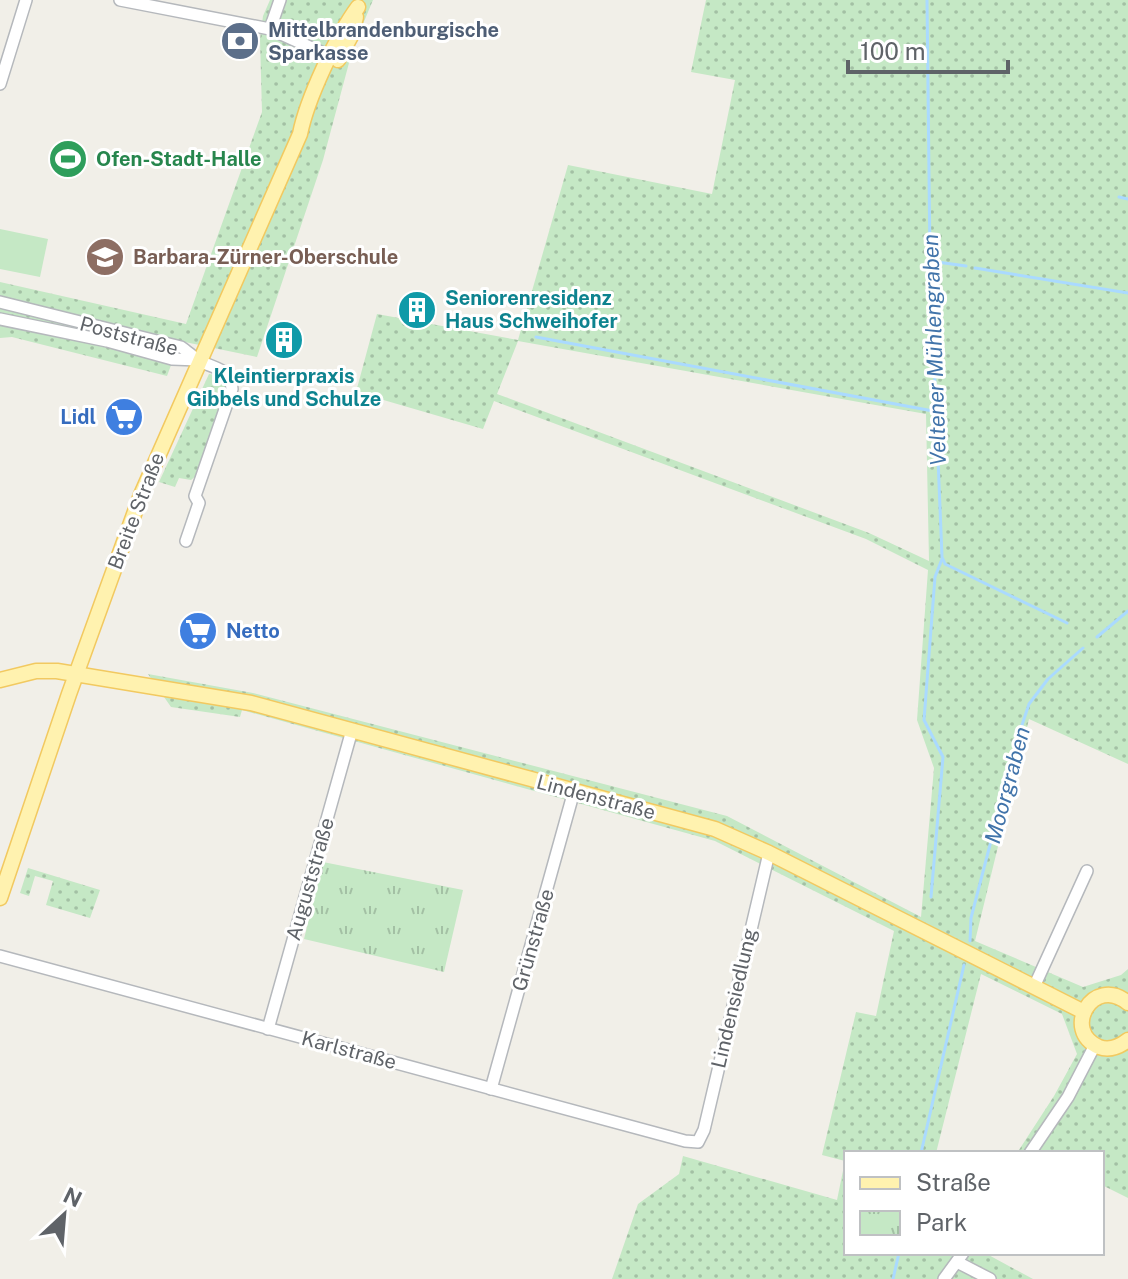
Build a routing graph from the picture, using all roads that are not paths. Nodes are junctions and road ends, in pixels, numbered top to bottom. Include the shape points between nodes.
1 (26, 0) edge
2 (120, 0) edge
3 (280, 0) edge
4 (359, 4) edge
5 (270, 29) junction
6 (334, 58) junction
7 (0, 84) edge
8 (0, 302) edge
9 (0, 319) edge
10 (199, 360) junction
11 (186, 541) dead end
12 (76, 673) junction
13 (0, 680) edge
14 (352, 730) junction
15 (574, 791) junction
16 (769, 853) junction
17 (1087, 871) dead end
18 (0, 898) edge
19 (0, 956) edge
20 (1034, 987) junction
21 (1126, 997) edge
22 (1084, 1012) junction
23 (268, 1029) junction
24 (1128, 1040) edge
25 (1095, 1045) junction
26 (491, 1089) junction
27 (698, 1142) joint
28 (1031, 1151) edge
29 (960, 1258) edge
30 (944, 1279) edge
31 (990, 1279) edge

1 - 7 street
2 - 5 street
3 - 5 street
4 - 6 main road, Breite Straße
5 - 6 street
6 - 10 main road, Breite Straße via 304,115
8 - 10 street, Poststraße via 181,347
9 - 10 street, Poststraße via 172,359
10 - 11 street via 228,373 232,389 195,496 199,503
10 - 12 main road, Breite Straße via 141,495
12 - 13 main road, Lindenstraße via 36,671
12 - 14 main road, Lindenstraße via 251,703
12 - 18 main road, Breite Straße
14 - 15 main road, Lindenstraße
14 - 23 street, Auguststraße
15 - 16 main road, Lindenstraße via 715,829
15 - 26 street, Grünstraße
16 - 20 main road, Lindenstraße
16 - 27 street, Lindensiedlung
17 - 20 street
19 - 23 street, Karlstraße
20 - 22 main road, Lindenstraße
21 - 22 main road via 1100,996
22 - 25 main road via 1082,1027
23 - 26 street, Karlstraße
24 - 25 main road via 1112,1049
25 - 28 street
26 - 27 street, Karlstraße
29 - 30 street
29 - 31 street

